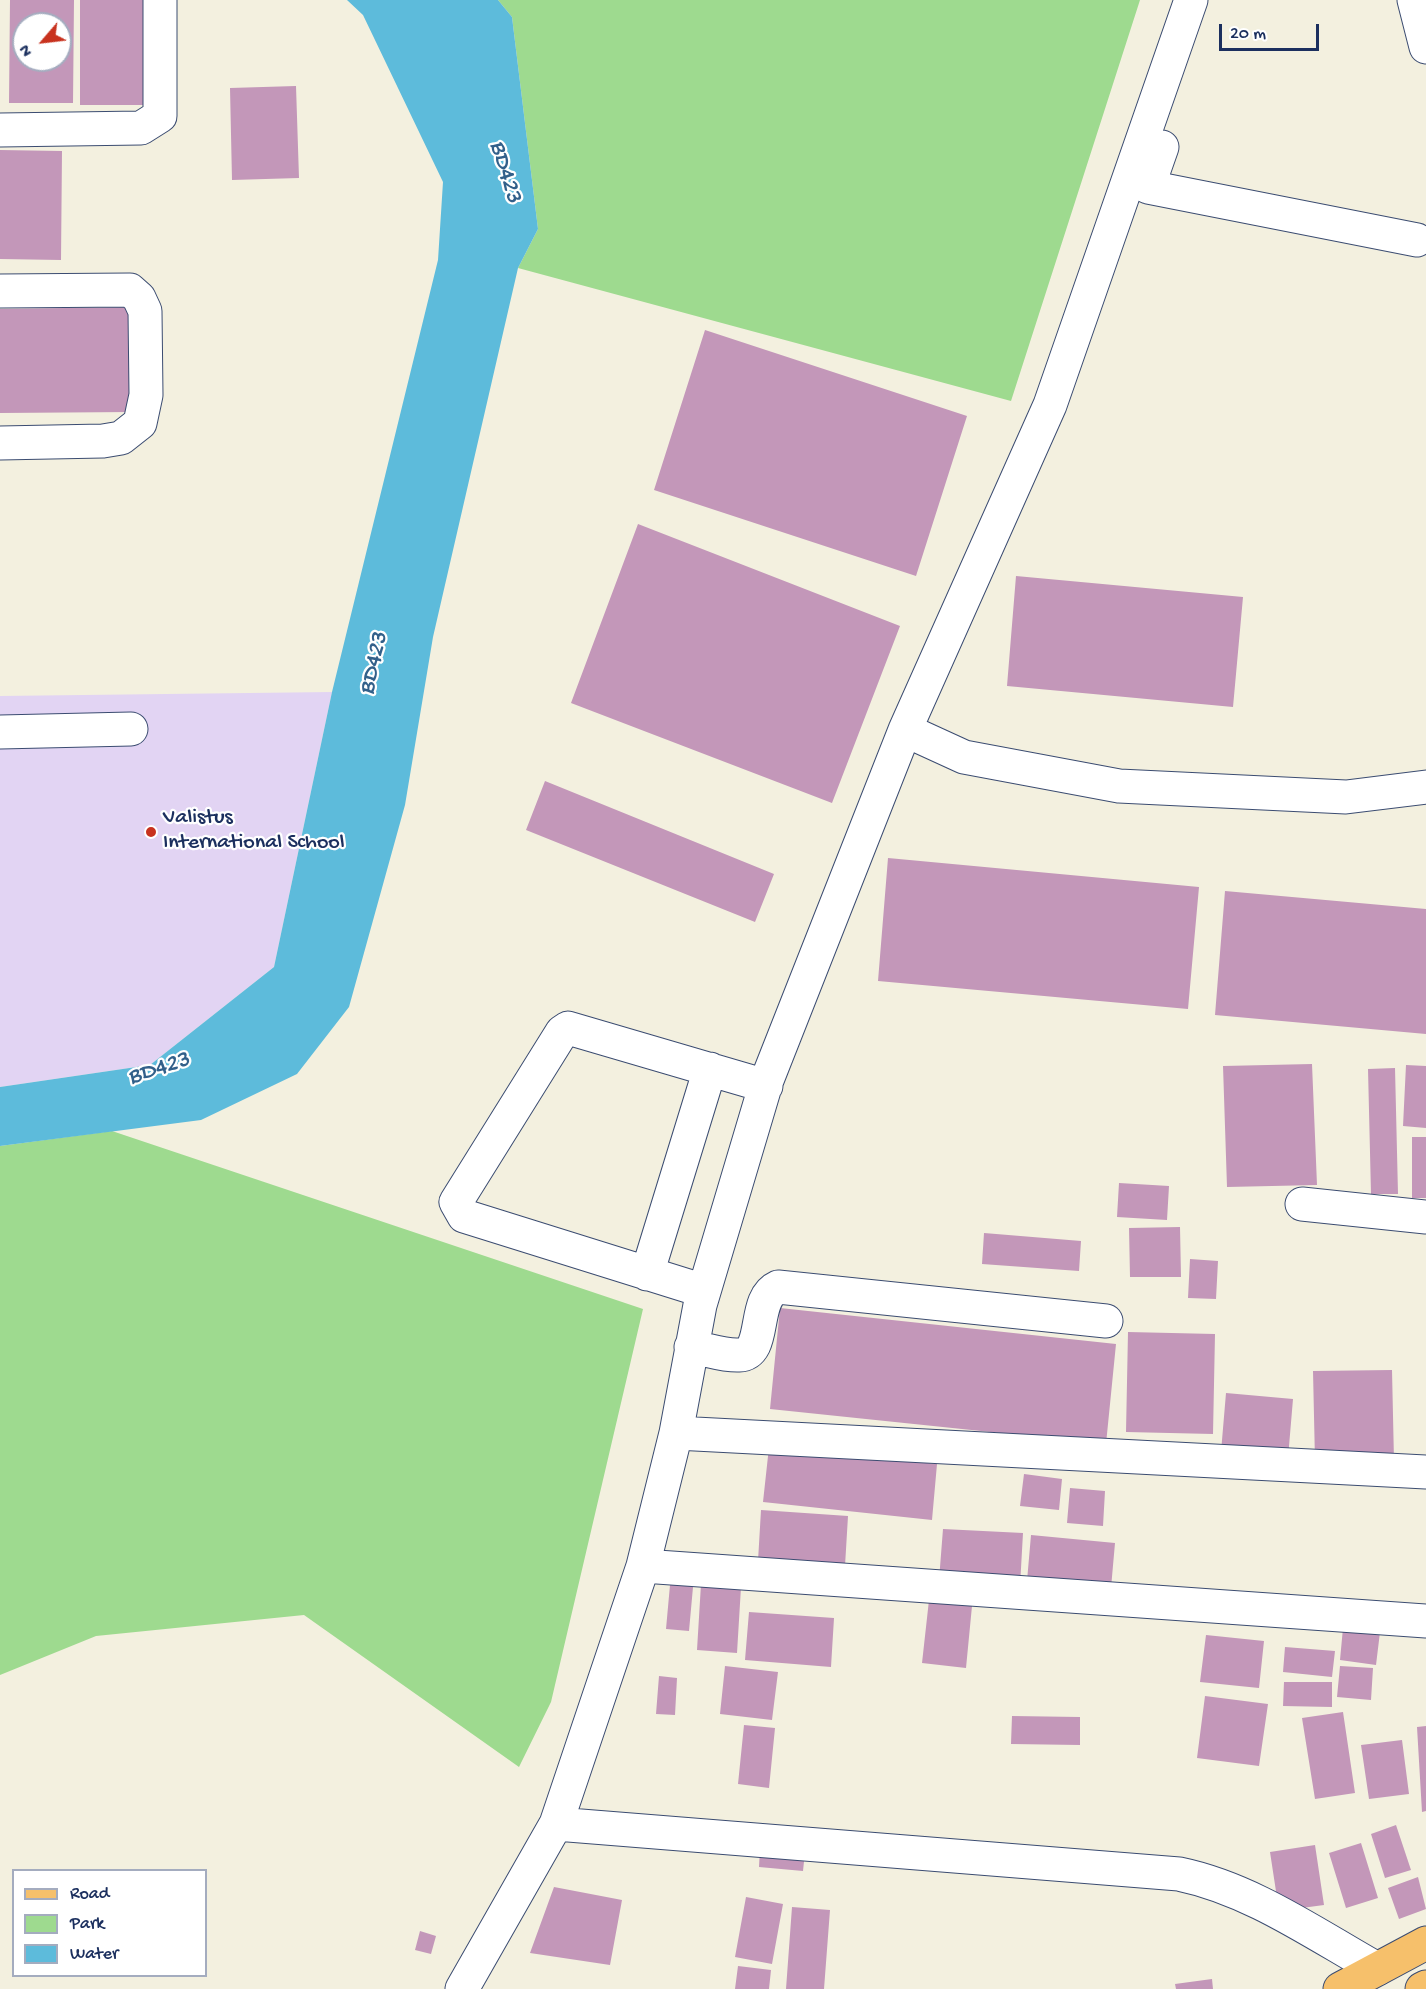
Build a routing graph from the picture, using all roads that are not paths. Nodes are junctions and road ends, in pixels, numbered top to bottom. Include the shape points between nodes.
1 (160, 0) edge
2 (1195, 0) edge
3 (1414, 0) edge
4 (1426, 47) edge
5 (1163, 112) junction
6 (0, 130) edge
7 (1417, 240) dead end
8 (0, 291) edge
9 (0, 442) edge
10 (131, 729) dead end
11 (905, 730) junction
12 (0, 732) edge
13 (1426, 787) edge
14 (710, 1069) junction
15 (766, 1086) junction
16 (1302, 1204) dead end
17 (1426, 1217) edge
18 (647, 1274) junction
19 (704, 1291) junction
20 (1106, 1321) dead end
21 (691, 1347) junction
22 (676, 1433) junction
23 (1426, 1472) edge
24 (643, 1566) junction
25 (1426, 1621) edge
26 (556, 1824) junction
27 (1426, 1943) edge
28 (1377, 1969) junction
29 (462, 1989) edge
30 (1340, 1989) edge

1 - 6 street via 160,116 141,128
2 - 5 street
3 - 4 street
5 - 7 street via 1148,187
5 - 11 street via 1050,405
8 - 9 street via 130,290 145,310 146,395 140,423 121,438
10 - 12 street
11 - 13 street via 964,756 1119,786 1346,797
11 - 15 street
14 - 15 street
14 - 18 street
14 - 18 street via 568,1028 456,1202 464,1216
15 - 19 street
16 - 17 street
18 - 19 street
19 - 21 street
20 - 21 street via 778,1287 764,1300 754,1348 747,1354
21 - 22 street
22 - 23 street
22 - 24 street
24 - 25 street
24 - 26 street
26 - 28 street via 1179,1874 1243,1893
26 - 29 street
27 - 28 main road
28 - 30 main road

